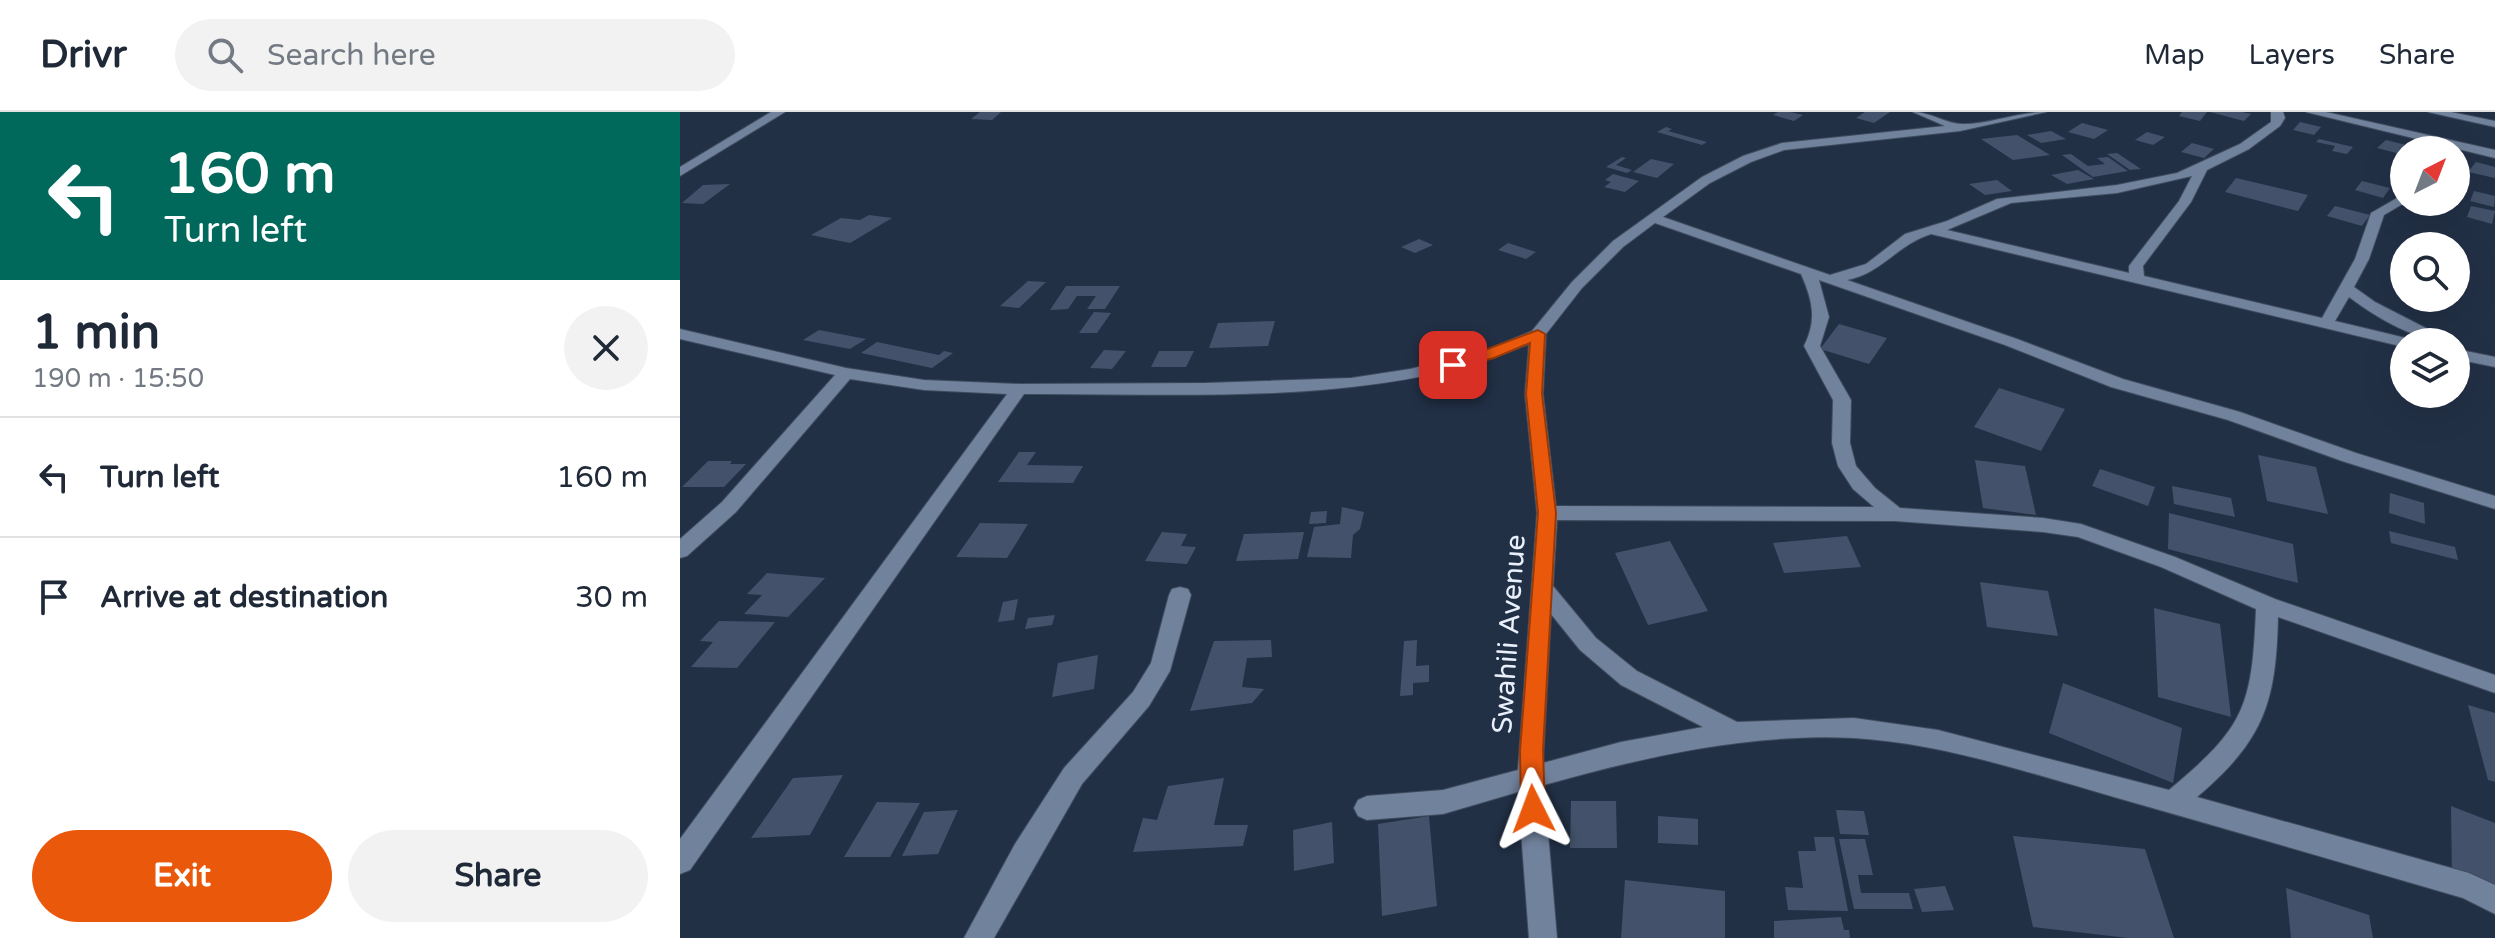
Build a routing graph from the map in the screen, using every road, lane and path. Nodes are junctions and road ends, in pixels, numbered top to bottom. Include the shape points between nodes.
1 (779, 112) edge
2 (1919, 112) edge
3 (2040, 112) edge
4 (2277, 112) edge
5 (2312, 112) edge
6 (2434, 112) edge
7 (2495, 124) edge
8 (1960, 128) junction
9 (2400, 136) edge
10 (2470, 150) edge
11 (2495, 154) edge
12 (2201, 171) junction
13 (680, 172) edge
14 (2390, 204) edge
15 (1652, 218) junction
16 (1931, 230) junction
17 (1807, 271) junction
18 (2137, 277) junction
19 (1828, 278) junction
20 (2345, 287) junction
21 (2326, 324) junction
22 (2417, 328) edge
23 (1538, 334) junction
24 (683, 338) edge
25 (2390, 339) edge
26 (846, 373) junction
27 (1019, 389) junction
28 (2495, 503) edge
29 (1547, 513) junction
30 (1895, 514) junction
31 (680, 551) edge
32 (1544, 590) junction
33 (1180, 595) dead end
34 (2267, 605) junction
35 (2495, 684) edge
36 (1734, 732) junction
37 (1530, 777) junction
38 (2174, 801) junction
39 (1367, 808) dead end
40 (680, 861) edge
41 (2495, 900) edge
42 (1542, 937) edge
43 (978, 938) edge

1 - 13 street
2 - 8 street
3 - 8 street
4 - 12 street via 2276,124 2260,138
5 - 9 street
6 - 7 street
8 - 15 street via 1772,150 1706,180
10 - 11 street
12 - 16 street via 2156,184 2010,199
12 - 18 street via 2185,202 2136,266
14 - 20 street via 2378,213 2362,259
15 - 17 street
15 - 23 street via 1577,285
16 - 18 street
16 - 19 street via 1907,238 1859,275
17 - 19 street
17 - 30 street via 1823,328 1812,346 1842,401 1841,444 1847,466 1861,487
18 - 21 street
19 - 28 street via 2117,383
20 - 21 street
20 - 22 street
21 - 25 street
23 - 27 street via 1453,365 1351,383
23 - 29 street, Swahili Avenue via 1534,394
24 - 26 street
26 - 27 street via 924,385
26 - 31 street via 729,507
27 - 40 street
29 - 30 street
29 - 32 street, Swahili Avenue
30 - 34 street via 2081,531
32 - 36 street via 1588,644 1629,678
32 - 37 street, Swahili Avenue
33 - 43 street via 1162,665 1141,699 1073,776
34 - 35 street
34 - 38 street via 2260,700 2244,735 2220,764
36 - 37 street
36 - 38 street via 1854,728 1938,740
37 - 39 street via 1443,802
37 - 42 street, Swahili Avenue
38 - 41 street via 2469,886

